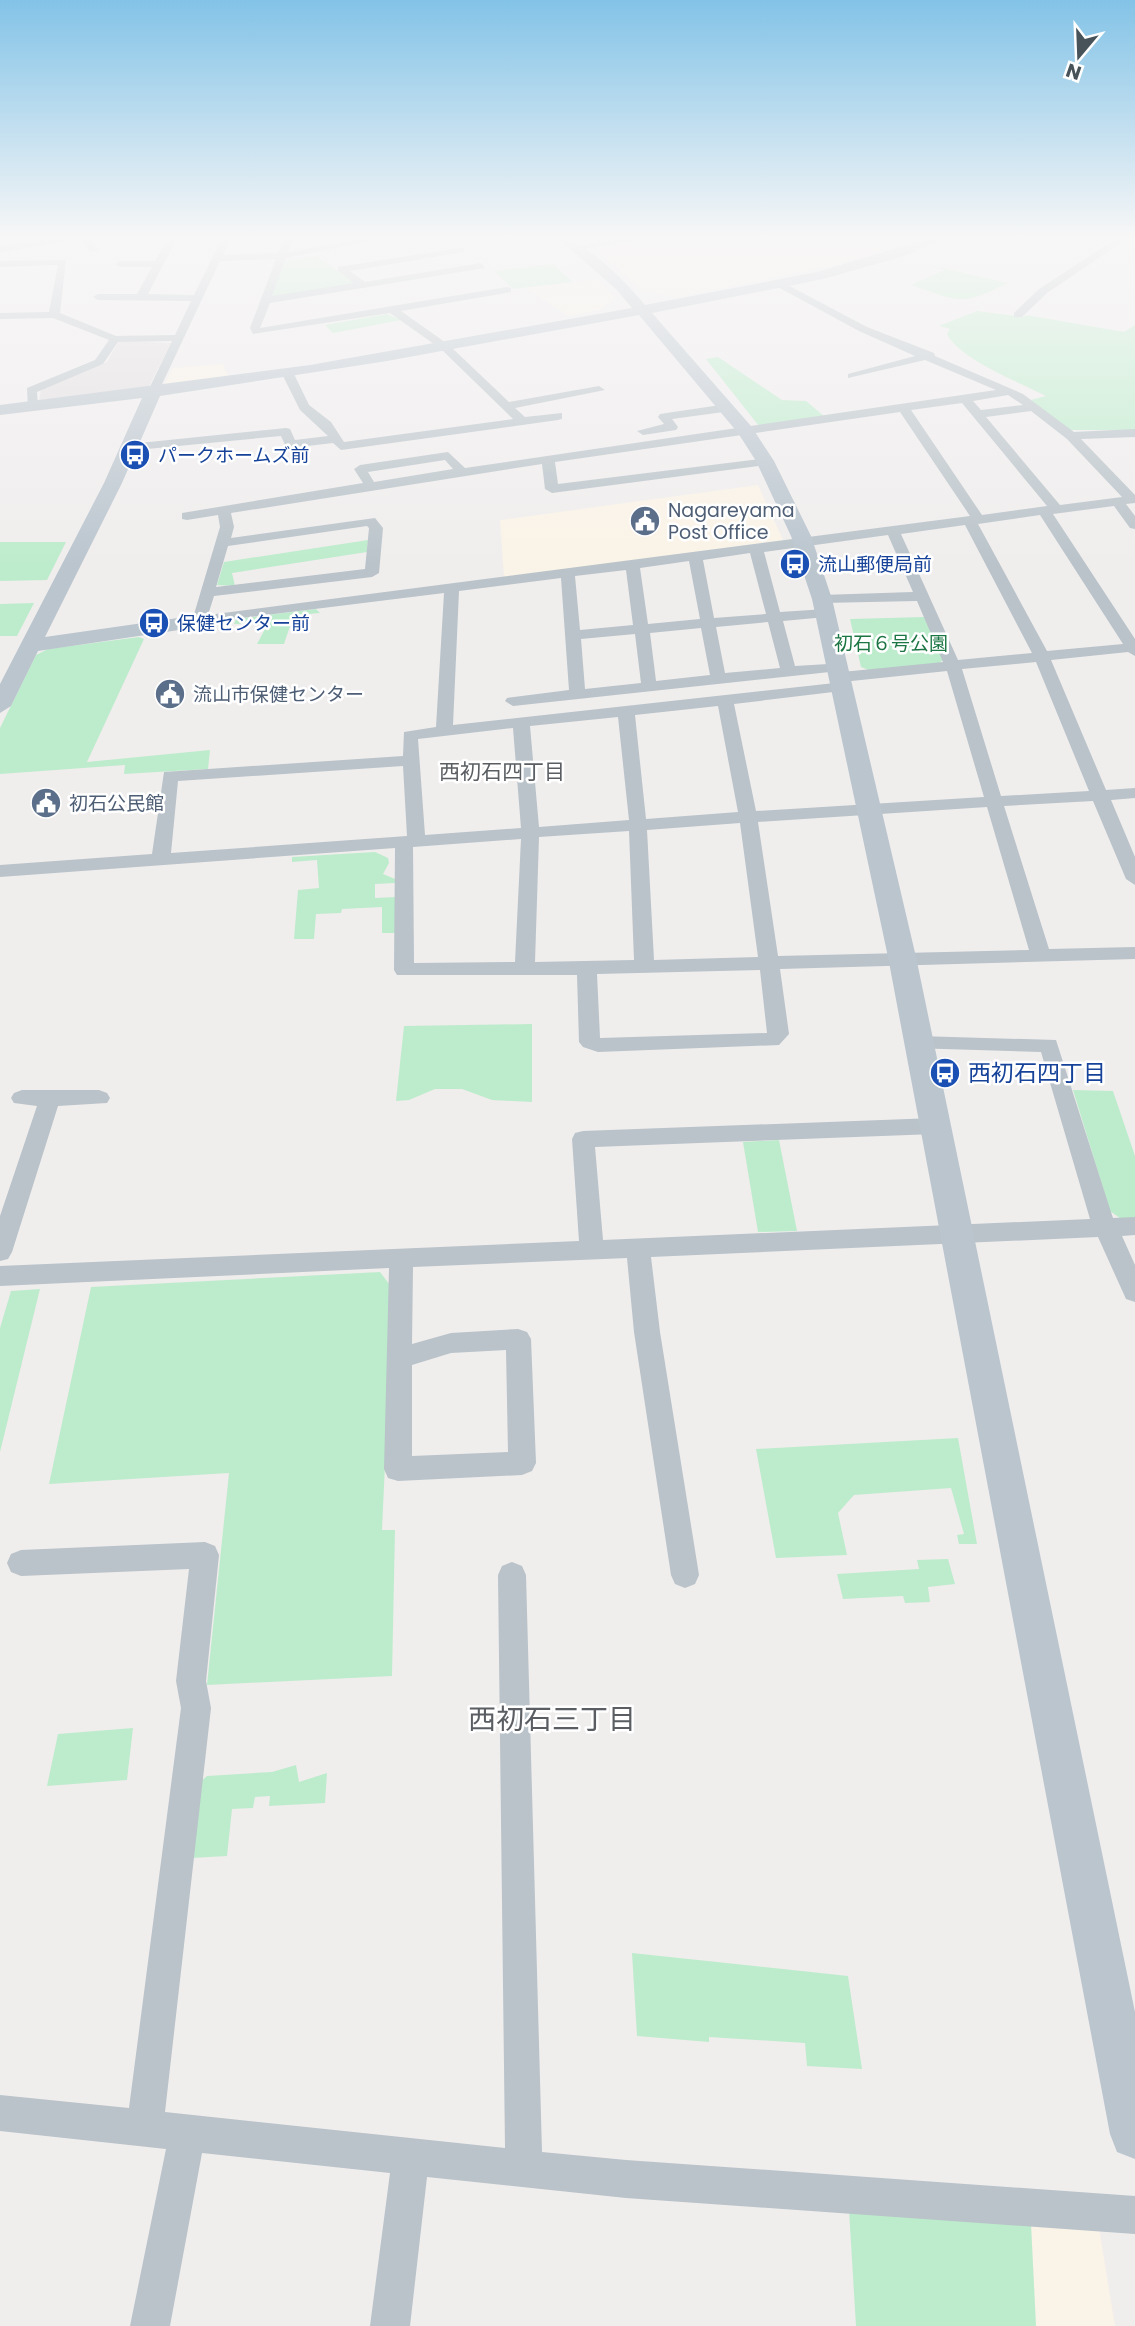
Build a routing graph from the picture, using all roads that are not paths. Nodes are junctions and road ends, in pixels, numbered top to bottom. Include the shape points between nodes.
1 (108, 349) edge
2 (174, 349) edge
3 (436, 349) edge
4 (447, 349) edge
5 (675, 349) edge
6 (913, 349) edge
7 (930, 355) junction
8 (288, 374) junction
9 (852, 376) dead end
10 (599, 390) dead end
11 (1007, 392) junction
12 (152, 394) junction
13 (965, 399) junction
14 (506, 406) junction
15 (32, 407) junction
16 (1034, 407) junction
17 (727, 408) junction
18 (903, 408) junction
19 (0, 410) edge
20 (978, 414) junction
21 (558, 416) dead end
22 (522, 421) junction
23 (745, 429) junction
24 (632, 433) dead end
25 (1135, 433) edge
26 (1071, 436) junction
27 (336, 439) junction
28 (130, 448) junction
29 (525, 448) dead end
30 (548, 461) junction
31 (765, 461) junction
32 (530, 462) junction
33 (462, 472) junction
34 (372, 488) junction
35 (1134, 499) edge
36 (1118, 502) junction
37 (1050, 510) junction
38 (224, 511) junction
39 (187, 516) dead end
40 (975, 521) junction
41 (1135, 525) edge
42 (893, 531) junction
43 (222, 542) junction
44 (803, 542) junction
45 (756, 548) junction
46 (695, 556) junction
47 (633, 565) junction
48 (568, 573) junction
49 (452, 589) junction
50 (208, 592) junction
51 (922, 596) junction
52 (824, 606) junction
53 (775, 617) junction
54 (199, 621) junction
55 (709, 622) junction
56 (642, 628) junction
57 (572, 635) junction
58 (30, 646) junction
59 (1134, 648) edge
60 (1042, 657) junction
61 (953, 666) junction
62 (788, 669) junction
63 (719, 676) junction
64 (841, 677) junction
65 (6, 685) edge
66 (649, 685) junction
67 (577, 693) junction
68 (725, 699) junction
69 (513, 701) dead end
70 (0, 706) edge
71 (626, 711) junction
72 (521, 723) junction
73 (444, 730) junction
74 (412, 760) junction
75 (1135, 793) edge
76 (1100, 795) junction
77 (993, 801) junction
78 (870, 809) junction
79 (746, 817) junction
80 (638, 824) junction
81 (530, 831) junction
82 (410, 840) junction
83 (161, 858) junction
84 (0, 871) edge
85 (1135, 879) edge
86 (1041, 956) junction
87 (902, 957) junction
88 (1133, 958) edge
89 (767, 962) junction
90 (644, 966) junction
91 (525, 967) junction
92 (587, 968) junction
93 (918, 1043) junction
94 (22, 1098) dead end
95 (50, 1098) junction
96 (99, 1098) dead end
97 (935, 1126) junction
98 (1135, 1226) edge
99 (1106, 1227) junction
100 (956, 1235) junction
101 (638, 1247) junction
102 (592, 1249) junction
103 (0, 1252) edge
104 (401, 1259) junction
105 (0, 1276) edge
106 (1135, 1292) edge
107 (401, 1358) junction
108 (21, 1563) dead end
109 (512, 1575) dead end
110 (685, 1575) dead end
111 (0, 2113) edge
112 (145, 2129) junction
113 (187, 2134) junction
114 (1135, 2134) edge
115 (411, 2155) junction
116 (524, 2167) junction
117 (1135, 2215) edge
118 (150, 2326) edge
119 (390, 2326) edge

1 - 15 street via 99,362 30,390
2 - 12 street
3 - 8 street
4 - 14 street
5 - 17 street
6 - 7 street
7 - 9 street
7 - 11 street
8 - 12 street
8 - 27 street via 304,407 327,425
10 - 14 street
11 - 13 street
11 - 16 street
12 - 15 street
12 - 28 street
13 - 18 street
13 - 20 street
14 - 22 street
15 - 19 street
16 - 20 street
16 - 26 street
17 - 23 street
17 - 24 street via 664,416 672,427
18 - 23 street
18 - 40 street
20 - 37 street
21 - 22 street
22 - 27 street via 445,438 341,446
23 - 30 street
23 - 31 street
25 - 26 street
26 - 35 street
27 - 28 street via 290,444 286,432
28 - 58 street
29 - 32 street
30 - 31 street via 552,489
30 - 32 street
31 - 44 street
32 - 33 street
33 - 34 street
33 - 34 street via 447,456 360,469
34 - 38 street
35 - 36 street
36 - 37 street
36 - 41 street
37 - 40 street
37 - 59 street
38 - 39 street
38 - 43 street via 227,527
40 - 42 street
40 - 60 street
42 - 44 street
42 - 51 street
43 - 50 street
43 - 50 street via 370,521 376,528 372,573
44 - 45 street
44 - 52 street
45 - 46 street
45 - 53 street
46 - 47 street
46 - 55 street
47 - 48 street
47 - 56 street
48 - 49 street
48 - 57 street
49 - 54 street
49 - 73 street
50 - 54 street
51 - 52 street
51 - 61 street
52 - 53 street
52 - 64 street
53 - 55 street
53 - 62 street
54 - 58 street
55 - 56 street
55 - 63 street
56 - 57 street
56 - 66 street
57 - 67 street
58 - 65 street
59 - 60 street
60 - 61 street
60 - 76 street
61 - 64 street
61 - 77 street
62 - 63 street
62 - 64 street
63 - 66 street
64 - 68 street
64 - 78 street
65 - 70 street
66 - 67 street
67 - 69 street
68 - 71 street
68 - 79 street
71 - 72 street
71 - 80 street
72 - 73 street
72 - 81 street
73 - 74 street via 410,736
74 - 82 street
74 - 83 street via 170,776
75 - 76 street
76 - 77 street
76 - 85 street
77 - 78 street
77 - 86 street
78 - 79 street
78 - 87 street
79 - 80 street
79 - 89 street
80 - 81 street
80 - 90 street
81 - 82 street
81 - 91 street
82 - 83 street
82 - 91 street via 404,970
83 - 84 street
86 - 87 street
86 - 88 street
87 - 89 street
87 - 93 street
89 - 90 street
89 - 92 street via 779,1034 772,1040 590,1042
90 - 92 street
91 - 92 street
93 - 97 street
93 - 99 street via 1049,1045
94 - 95 street
95 - 96 street
95 - 103 street
97 - 100 street
97 - 102 street via 583,1139
98 - 99 street
99 - 100 street
99 - 106 street
100 - 101 street
100 - 114 street
101 - 102 street
101 - 110 street
102 - 104 street
104 - 105 street
104 - 107 street
107 - 107 street via 398,1469 522,1463 518,1339 451,1343
108 - 112 street via 205,1555 191,1681 195,1720
109 - 116 street
111 - 112 street
112 - 113 street
113 - 115 street
113 - 118 street
115 - 116 street
115 - 119 street
116 - 117 street via 626,2179

